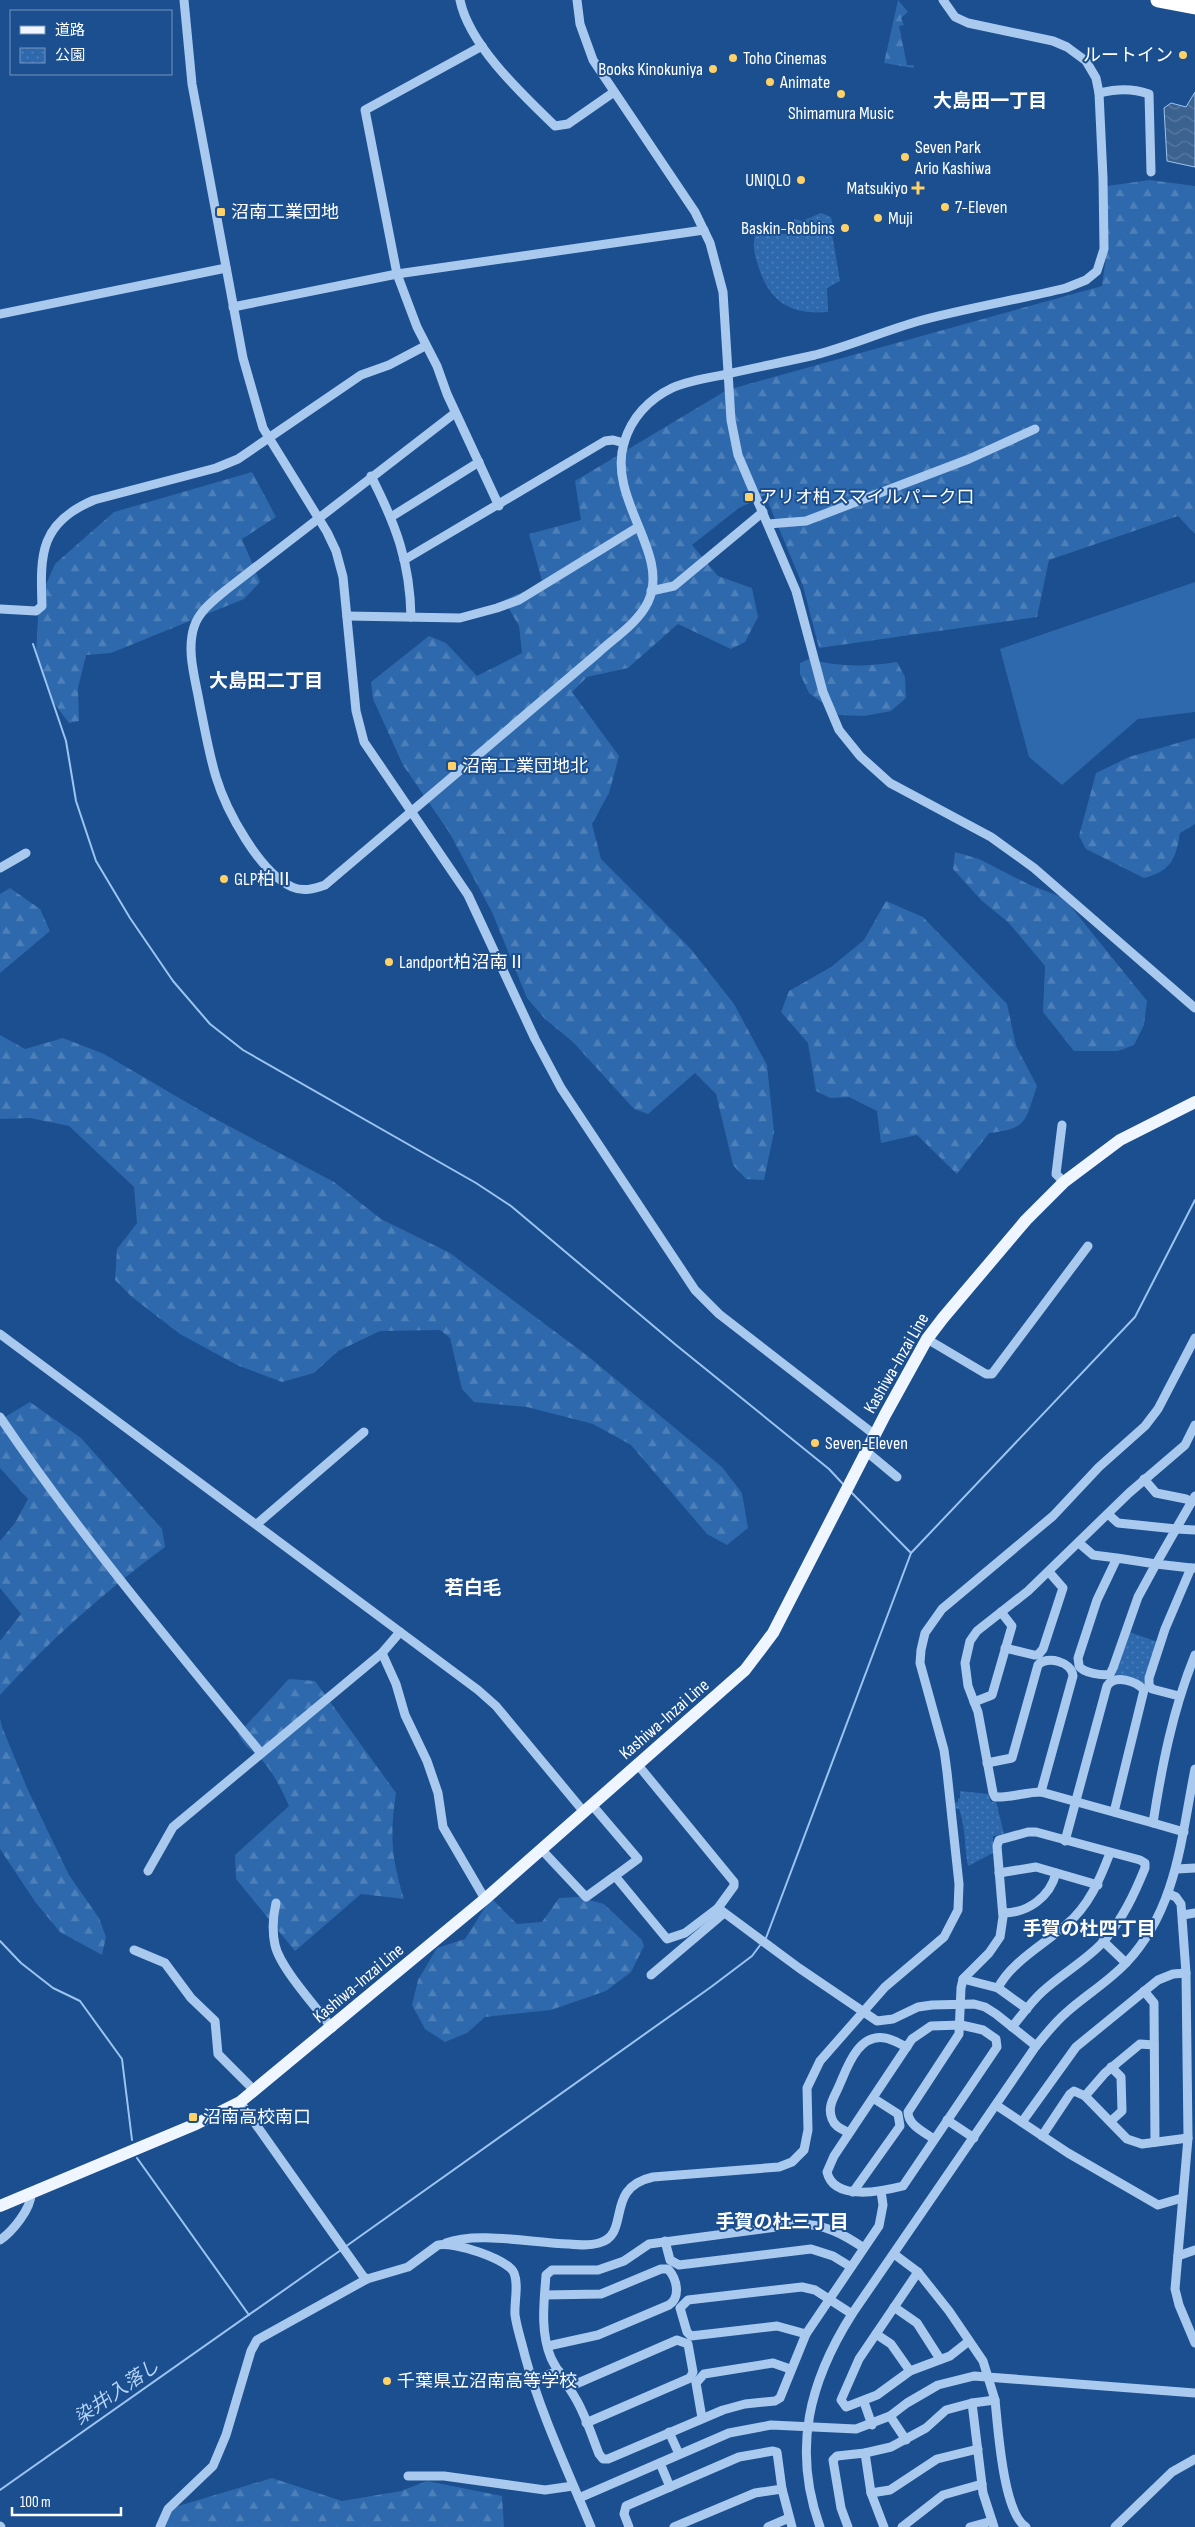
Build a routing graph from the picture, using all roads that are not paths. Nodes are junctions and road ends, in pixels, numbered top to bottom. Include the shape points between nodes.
1 (184, 0) edge
2 (460, 0) edge
3 (577, 0) edge
4 (943, 0) edge
5 (1158, 0) edge
6 (1195, 7) edge
7 (482, 46) junction
8 (614, 92) junction
9 (1099, 93) junction
10 (1151, 172) dead end
11 (704, 230) junction
12 (226, 268) junction
13 (397, 274) junction
14 (233, 306) junction
15 (0, 314) edge
16 (426, 346) junction
17 (728, 374) junction
18 (455, 413) junction
19 (1035, 429) dead end
20 (269, 440) junction
21 (624, 443) junction
22 (479, 462) junction
23 (371, 476) junction
24 (499, 506) junction
25 (763, 512) junction
26 (391, 517) junction
27 (318, 518) junction
28 (768, 524) junction
29 (638, 527) junction
30 (404, 560) junction
31 (652, 591) junction
32 (0, 609) edge
33 (346, 616) junction
34 (411, 617) junction
35 (412, 811) junction
36 (26, 853) dead end
37 (0, 868) edge
38 (1195, 1008) edge
39 (1195, 1102) edge
40 (1062, 1125) dead end
41 (1064, 1182) junction
42 (1088, 1246) dead end
43 (0, 1334) edge
44 (1195, 1338) edge
45 (927, 1339) junction
46 (0, 1417) edge
47 (1195, 1426) edge
48 (364, 1432) dead end
49 (875, 1435) junction
50 (866, 1452) junction
51 (897, 1476) dead end
52 (1144, 1479) junction
53 (1193, 1499) edge
54 (1108, 1514) junction
55 (257, 1524) junction
56 (1176, 1529) junction
57 (1195, 1530) edge
58 (1079, 1543) junction
59 (1116, 1558) junction
60 (1156, 1564) junction
61 (1193, 1568) edge
62 (1050, 1572) junction
63 (1001, 1612) junction
64 (400, 1632) junction
65 (1005, 1648) junction
66 (382, 1653) junction
67 (1194, 1659) edge
68 (1180, 1696) junction
69 (974, 1702) junction
70 (260, 1752) junction
71 (987, 1763) junction
72 (638, 1766) junction
73 (1195, 1769) edge
74 (1193, 1791) edge
75 (1041, 1792) junction
76 (1076, 1802) junction
77 (588, 1808) junction
78 (1114, 1812) junction
79 (1190, 1821) edge
80 (1153, 1823) junction
81 (1184, 1832) junction
82 (1065, 1840) junction
83 (541, 1849) junction
84 (1110, 1853) junction
85 (1195, 1868) edge
86 (1177, 1869) junction
87 (148, 1871) dead end
88 (1056, 1872) junction
89 (999, 1873) junction
90 (616, 1876) junction
91 (1098, 1885) junction
92 (1169, 1894) junction
93 (485, 1898) junction
94 (276, 1903) dead end
95 (721, 1910) junction
96 (1003, 1913) junction
97 (1195, 1913) edge
98 (1183, 1915) junction
99 (1103, 1941) junction
100 (134, 1950) dead end
101 (1126, 1962) junction
102 (1186, 1973) junction
103 (652, 1974) dead end
104 (963, 1979) junction
105 (998, 1988) junction
106 (1144, 1991) junction
107 (1191, 2002) edge
108 (961, 2004) junction
109 (1027, 2008) junction
110 (862, 2012) junction
111 (961, 2025) junction
112 (1012, 2027) junction
113 (332, 2028) junction
114 (1154, 2044) junction
115 (1036, 2046) junction
116 (907, 2047) junction
117 (1111, 2067) junction
118 (255, 2092) junction
119 (1085, 2096) junction
120 (873, 2098) junction
121 (240, 2102) junction
122 (996, 2105) junction
123 (947, 2120) junction
124 (1111, 2121) junction
125 (1022, 2122) junction
126 (849, 2133) junction
127 (1042, 2136) junction
128 (974, 2138) junction
129 (1188, 2138) junction
130 (934, 2139) junction
131 (1155, 2142) junction
132 (881, 2191) junction
133 (853, 2192) junction
134 (30, 2194) junction
135 (1182, 2198) junction
136 (0, 2206) edge
137 (0, 2240) edge
138 (665, 2241) junction
139 (446, 2243) junction
140 (864, 2248) junction
141 (1195, 2250) edge
142 (894, 2254) junction
143 (1178, 2256) junction
144 (851, 2267) junction
145 (918, 2272) junction
146 (367, 2279) junction
147 (545, 2295) junction
148 (829, 2298) junction
149 (894, 2307) junction
150 (852, 2314) junction
151 (806, 2334) junction
152 (876, 2334) junction
153 (969, 2341) junction
154 (1195, 2343) edge
155 (548, 2346) junction
156 (940, 2359) junction
157 (790, 2369) junction
158 (559, 2371) junction
159 (910, 2371) junction
160 (987, 2376) junction
161 (532, 2380) junction
162 (568, 2387) junction
163 (1195, 2393) edge
164 (995, 2400) junction
165 (864, 2402) junction
166 (972, 2404) junction
167 (890, 2416) junction
168 (702, 2418) junction
169 (586, 2423) junction
170 (872, 2425) junction
171 (807, 2427) junction
172 (670, 2432) junction
173 (906, 2440) junction
174 (978, 2449) junction
175 (865, 2453) junction
176 (679, 2454) junction
177 (1195, 2459) edge
178 (660, 2463) junction
179 (408, 2476) dead end
180 (982, 2484) junction
181 (573, 2486) junction
182 (670, 2487) junction
183 (782, 2489) junction
184 (871, 2493) junction
185 (579, 2498) junction
186 (790, 2523) edge
187 (993, 2524) edge
188 (160, 2527) edge
189 (591, 2527) edge
190 (629, 2527) edge
191 (674, 2527) edge
192 (768, 2527) edge
193 (820, 2527) edge
194 (848, 2527) edge
195 (884, 2527) edge
196 (902, 2527) edge
197 (970, 2527) edge
198 (1026, 2527) edge
199 (1115, 2527) edge

1 - 12 street via 190,75
2 - 7 street via 465,19
3 - 8 street via 586,42
4 - 9 street via 955,18 968,23 1053,41 1067,47 1086,61 1096,78
5 - 6 highway
7 - 8 street via 515,87 555,126 568,124
7 - 13 street via 365,110
8 - 11 street
9 - 10 street via 1131,89 1148,94
9 - 17 street via 1104,249 1100,264 1086,280 1066,288 921,321 814,355
11 - 13 street
11 - 17 street via 718,266 723,292
12 - 14 street
12 - 15 street
13 - 14 street
13 - 16 street
14 - 20 street via 257,413
16 - 18 street
16 - 20 street via 361,375
17 - 21 street via 673,387 657,396 633,421
17 - 25 street via 734,439 747,479
18 - 22 street
18 - 23 street
19 - 28 street via 969,459 806,521
20 - 27 street
20 - 32 street via 216,468 94,500 67,514 56,523 42,554 42,606 36,610
21 - 24 street via 605,441
21 - 29 street via 620,464 622,487
22 - 24 street
22 - 26 street
23 - 26 street
23 - 27 street
24 - 30 street
25 - 28 street
25 - 31 street via 674,586
26 - 30 street
27 - 33 street via 336,551 343,577
27 - 35 street via 212,602 194,627 192,662 216,777 231,813 259,857 292,888 304,890 325,885
28 - 38 street via 796,591 830,713 860,756 890,783 1012,851
29 - 31 street via 652,567
29 - 34 street via 519,600 460,618
30 - 34 street via 409,577
31 - 35 street via 648,603 629,626
33 - 34 street
33 - 35 street via 358,728 373,758
35 - 49 street via 468,895 561,1088 695,1290 719,1314
36 - 37 street
39 - 41 main road, Kashiwa-Inzai Line via 1120,1140
40 - 41 street via 1056,1174
41 - 45 main road, Kashiwa-Inzai Line via 1026,1220
42 - 45 street via 992,1374 986,1374
43 - 55 street
44 - 110 street via 1158,1409 1145,1426 1053,1516 942,1608 929,1625 922,1641 920,1663 945,1757 959,1902 953,1923 944,1937 885,1987
45 - 49 main road, Kashiwa-Inzai Line
46 - 70 street via 37,1471 143,1609
47 - 52 street via 1185,1444
48 - 55 street
49 - 50 main road, Kashiwa-Inzai Line
50 - 51 street
50 - 72 main road, Kashiwa-Inzai Line via 762,1651 725,1689
52 - 53 street via 1156,1493
52 - 54 street
53 - 56 street
54 - 56 street via 1118,1523
54 - 58 street
55 - 64 street
56 - 57 street
56 - 60 street
58 - 59 street via 1093,1555
58 - 62 street
59 - 60 street
59 - 60 street via 1097,1600 1078,1658 1083,1670 1103,1676 1114,1668 1138,1597
60 - 61 street
61 - 68 street via 1165,1629 1149,1678 1152,1689
62 - 63 street
62 - 65 street via 1064,1588 1043,1649 1034,1655
63 - 65 street via 1012,1626
63 - 69 street via 977,1631 970,1641 964,1663
64 - 66 street
64 - 77 street via 496,1706
65 - 69 street via 992,1695
66 - 70 street
66 - 93 street via 427,1761 438,1793 443,1827
67 - 68 street
68 - 80 street via 1165,1747
69 - 71 street
70 - 87 street via 173,1827
71 - 75 street via 995,1797
71 - 75 street via 1012,1758 1042,1660 1069,1666 1073,1676
72 - 77 main road, Kashiwa-Inzai Line
72 - 95 street via 734,1882
73 - 74 street
74 - 79 street
75 - 76 street
76 - 78 street
76 - 78 street via 1107,1686 1118,1679 1144,1690
76 - 82 street
77 - 83 main road, Kashiwa-Inzai Line
77 - 90 street via 638,1859
78 - 80 street
79 - 81 street
80 - 81 street
81 - 86 street
82 - 84 street
82 - 89 street via 1036,1832 1003,1837 997,1846
83 - 90 street via 586,1898
83 - 93 main road, Kashiwa-Inzai Line
84 - 91 street
84 - 99 street via 1140,1860 1145,1863 1145,1868 1132,1900
85 - 86 street
86 - 92 street
88 - 89 street via 1028,1867
88 - 91 street
88 - 96 street via 1052,1887 1028,1908
89 - 96 street
90 - 95 street via 667,1938 685,1933
91 - 105 street via 1073,1919 1029,1955
92 - 98 street via 1179,1900
92 - 101 street via 1150,1930
93 - 113 main road, Kashiwa-Inzai Line
94 - 113 street via 273,1919 280,1960
95 - 103 street
95 - 110 street
96 - 104 street via 1000,1937
97 - 98 street
98 - 102 street
99 - 101 street
99 - 109 street
100 - 118 street via 165,1963 191,1998 215,2021 218,2054
101 - 115 street via 1066,2012
102 - 106 street via 1164,1976
102 - 107 street
104 - 105 street
104 - 108 street
105 - 109 street
106 - 114 street via 1154,2003
106 - 125 street via 1076,2047
107 - 129 street
108 - 110 street via 918,2007 883,2022
108 - 111 street
108 - 112 street via 984,2007
109 - 112 street
110 - 139 street via 827,2051 814,2071 806,2095 806,2142 799,2157 786,2166 653,2178 635,2183 623,2198 614,2231 598,2244 466,2238
111 - 116 street via 931,2026 920,2031
111 - 123 street via 983,2030 996,2039 997,2047
111 - 130 street via 956,2041 908,2112 911,2123
112 - 115 street
113 - 118 main road, Kashiwa-Inzai Line
114 - 117 street via 1140,2044
114 - 131 street
115 - 122 street
116 - 120 street
116 - 126 street via 885,2038 876,2038 868,2041 847,2062 830,2105 836,2126
117 - 119 street
117 - 124 street via 1121,2078 1122,2111
118 - 121 main road, Kashiwa-Inzai Line
119 - 124 street
119 - 127 street via 1079,2092 1070,2094
120 - 126 street
120 - 133 street via 898,2114 900,2126
121 - 134 main road, Kashiwa-Inzai Line
121 - 146 street
122 - 125 street
122 - 128 street
123 - 128 street
123 - 130 street
124 - 131 street via 1127,2139 1142,2144
125 - 127 street
126 - 133 street via 827,2172 832,2182
127 - 135 street via 1158,2205
128 - 142 street
129 - 131 street
129 - 135 street
130 - 132 street via 903,2186
132 - 133 street
132 - 140 street via 883,2205 879,2226
134 - 136 main road, Kashiwa-Inzai Line
134 - 137 street via 29,2205 11,2232
135 - 143 street
138 - 140 street via 816,2224 837,2231
138 - 144 street via 670,2260 679,2265 811,2249 834,2256
138 - 147 street via 649,2244 624,2260 598,2270 552,2270 546,2275
139 - 146 street via 408,2266
139 - 161 street via 499,2261 514,2273 515,2317
140 - 144 street
141 - 143 street
142 - 145 street
142 - 150 street
143 - 154 street via 1175,2289
144 - 148 street
145 - 149 street
145 - 153 street
146 - 188 street via 257,2340 213,2466 168,2509
147 - 155 street via 543,2322
147 - 155 street via 600,2294 668,2269 678,2295 669,2305 598,2335
148 - 150 street
148 - 151 street
148 - 151 street via 815,2290 795,2286 688,2300 680,2308 691,2336 776,2326
149 - 152 street
149 - 156 street via 917,2322
150 - 171 street via 829,2353 818,2380
151 - 157 street
152 - 159 street via 892,2344
152 - 165 street via 859,2359 841,2400 846,2406
153 - 156 street via 950,2356
153 - 160 street via 983,2361
155 - 158 street
156 - 159 street
157 - 168 street via 780,2398 745,2404
157 - 168 street via 773,2363 704,2374 696,2383
158 - 161 street
158 - 162 street
159 - 165 street
160 - 163 street
160 - 164 street
160 - 167 street via 938,2385
161 - 181 street
162 - 169 street
162 - 169 street via 677,2340 688,2344 693,2372 690,2378
164 - 166 street
164 - 198 street via 1006,2485 1014,2514
165 - 170 street
166 - 173 street via 946,2410
166 - 174 street
167 - 170 street
167 - 173 street
168 - 172 street
169 - 172 street via 603,2459
170 - 171 street via 840,2430
171 - 176 street via 771,2425 748,2428 717,2437
171 - 193 street via 808,2482
172 - 176 street
173 - 175 street
174 - 180 street
174 - 184 street via 937,2459 890,2490
175 - 184 street
175 - 194 street via 837,2456 833,2460 841,2508
176 - 178 street
177 - 199 street via 1172,2472
178 - 182 street
178 - 185 street
179 - 181 street via 444,2476 545,2490
180 - 187 street
180 - 196 street via 943,2495
181 - 185 street
182 - 183 street via 739,2457 773,2450 780,2458
182 - 190 street via 626,2506 624,2514
183 - 186 street
183 - 191 street via 755,2493
184 - 195 street
185 - 189 street
186 - 192 street
187 - 197 street

